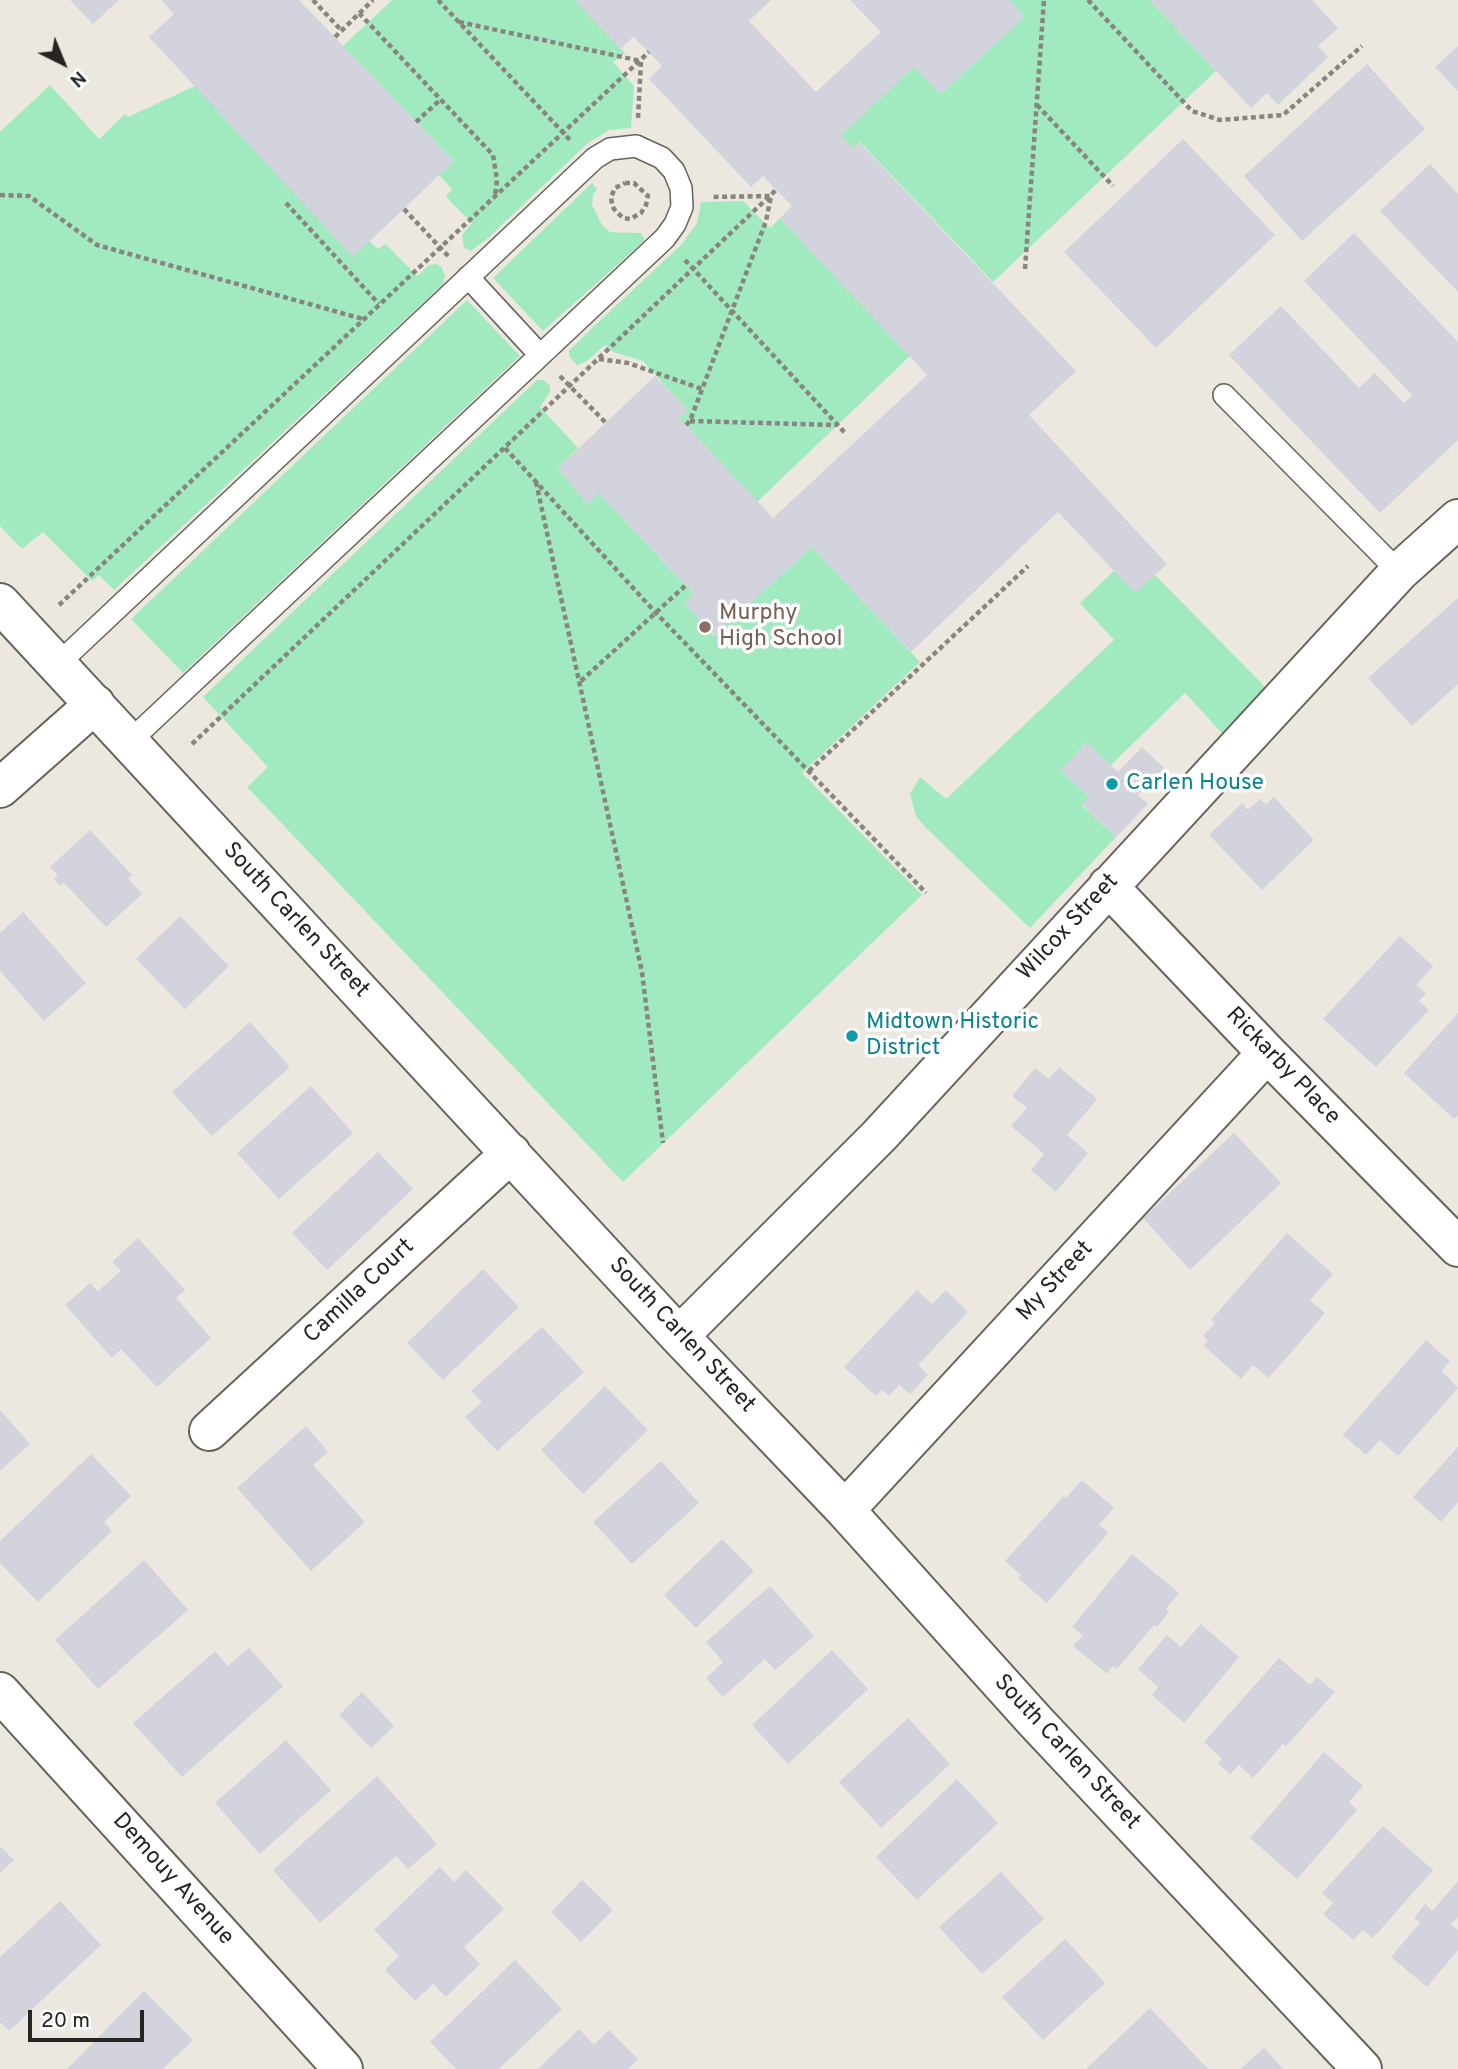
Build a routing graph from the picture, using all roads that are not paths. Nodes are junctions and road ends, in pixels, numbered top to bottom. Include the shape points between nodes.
1 (468, 277) junction
2 (540, 355) junction
3 (1224, 395) dead end
4 (1458, 519) edge
5 (1399, 572) junction
6 (0, 603) edge
7 (58, 664) junction
8 (95, 704) junction
9 (129, 742) junction
10 (0, 788) edge
11 (1108, 886) junction
12 (1267, 1053) junction
13 (511, 1153) junction
14 (1458, 1247) edge
15 (679, 1336) junction
16 (209, 1431) dead end
17 (845, 1510) junction
18 (0, 1692) edge
19 (344, 2069) edge
20 (1362, 2069) edge

1 - 2 lane
1 - 2 lane via 610,149 646,149 674,171 682,207 676,224
1 - 7 lane
2 - 9 lane
3 - 5 lane
4 - 5 street, Wilcox Street
5 - 11 street, Wilcox Street
6 - 7 street, South Carlen Street
7 - 8 street, South Carlen Street
8 - 9 street, South Carlen Street
8 - 10 street
9 - 13 street, South Carlen Street
11 - 12 street, Rickarby Place
11 - 15 street, Wilcox Street via 879,1136
12 - 14 street, Rickarby Place
12 - 17 street, My Street
13 - 15 street, South Carlen Street
13 - 16 street, Camilla Court
15 - 17 street, South Carlen Street
17 - 20 street, South Carlen Street via 1035,1721
18 - 19 street, Demouy Avenue

